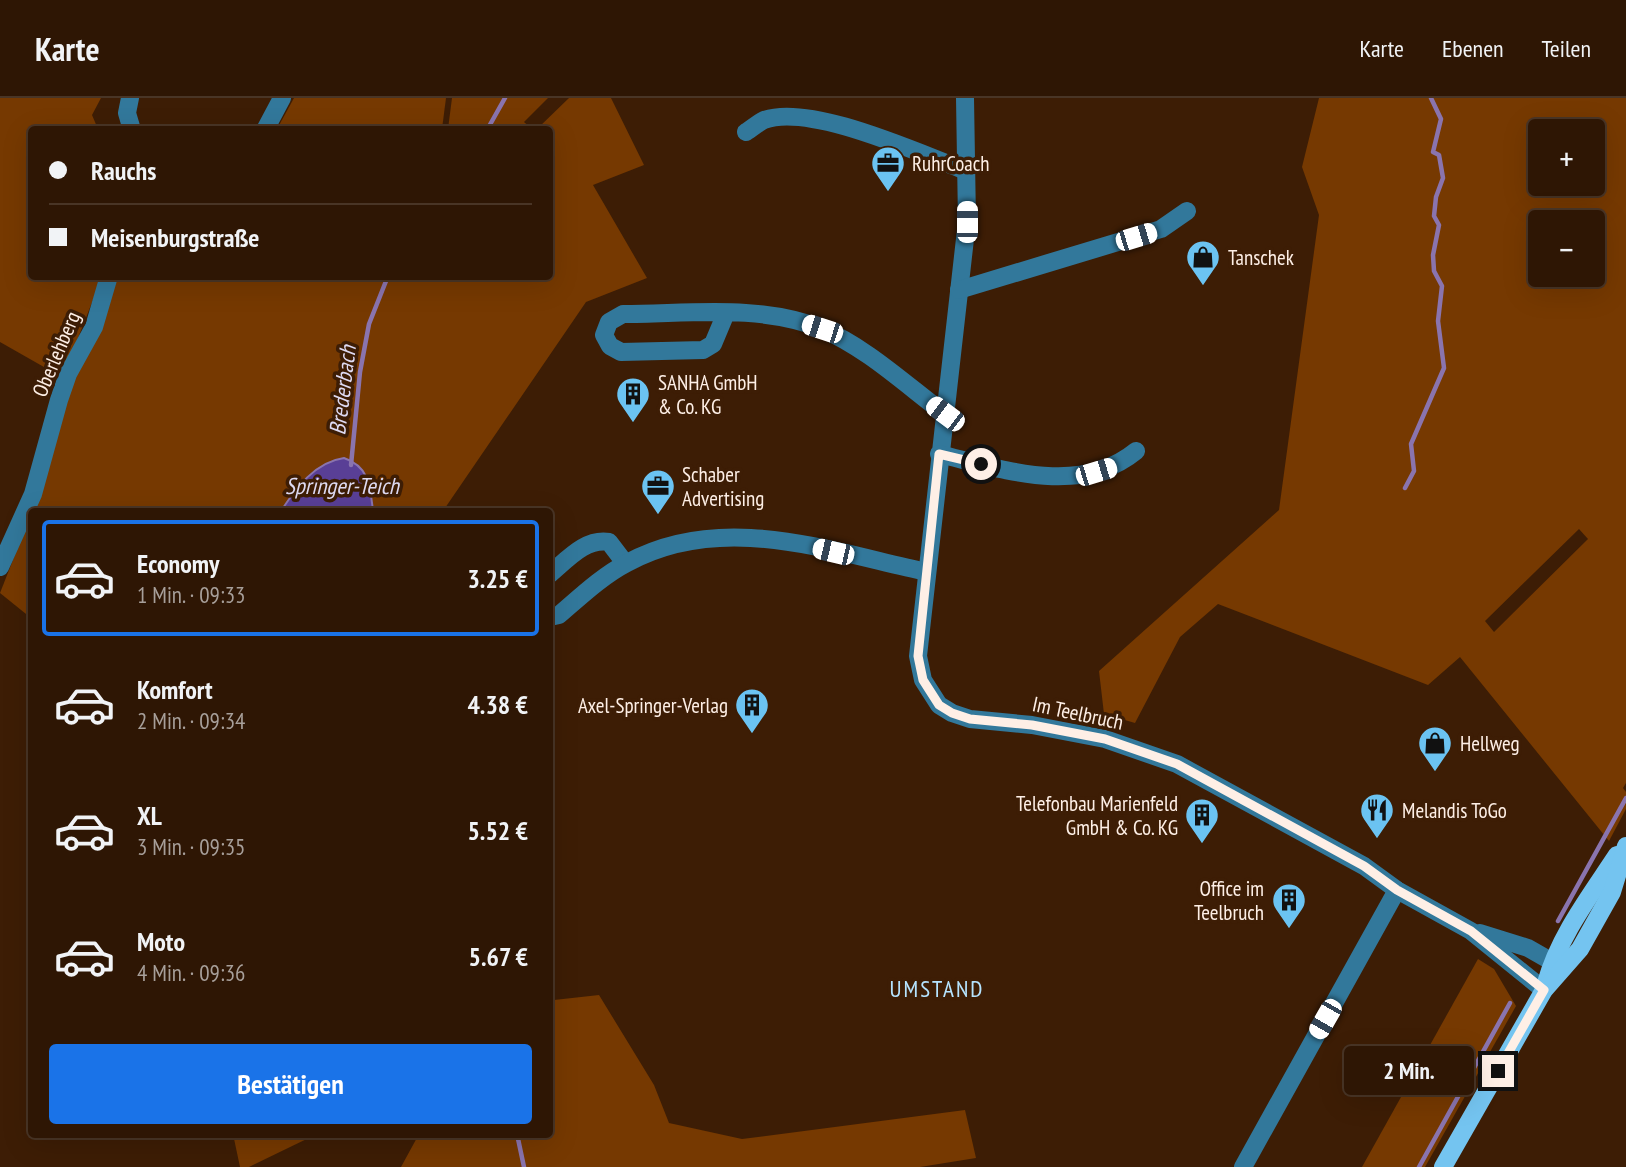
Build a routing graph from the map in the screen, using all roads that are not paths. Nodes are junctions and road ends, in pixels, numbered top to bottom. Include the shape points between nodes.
1 (282, 98) edge
2 (968, 99) edge
3 (267, 126) edge
4 (746, 132) dead end
5 (968, 171) junction
6 (1187, 211) dead end
7 (107, 280) edge
8 (959, 290) junction
9 (726, 313) junction
10 (945, 414) junction
11 (1136, 451) dead end
12 (939, 454) junction
13 (625, 564) junction
14 (0, 567) edge
15 (553, 571) edge
16 (927, 572) junction
17 (553, 616) edge
18 (1626, 843) edge
19 (1397, 890) junction
20 (1471, 931) junction
21 (1557, 965) junction
22 (1544, 990) junction
23 (1243, 1167) edge
24 (1443, 1167) edge

1 - 3 street
2 - 5 street, Im Teelbruch
4 - 5 street via 763,120 785,117 835,123
5 - 8 street, Im Teelbruch
6 - 8 street via 1161,229
7 - 14 street, Oberlehberg via 94,327 58,400 33,494
8 - 10 street, Im Teelbruch
9 - 9 street via 623,314 609,322 604,335 610,346 621,352 703,350 713,344
9 - 10 street via 787,317 822,329 862,352
10 - 12 street, Im Teelbruch
11 - 12 street via 1118,465 1096,472 1056,476
12 - 16 street, Im Teelbruch
13 - 15 street via 609,542 598,540
13 - 16 street via 684,540 763,537
13 - 17 street
16 - 19 street, Im Teelbruch via 918,656 923,680 939,705 970,719 1105,739 1177,764 1364,866
18 - 21 main road
19 - 20 street, Im Teelbruch
19 - 23 street
20 - 21 street, Im Teelbruch via 1528,948
20 - 22 street, Im Teelbruch
21 - 22 main road
22 - 24 main road

